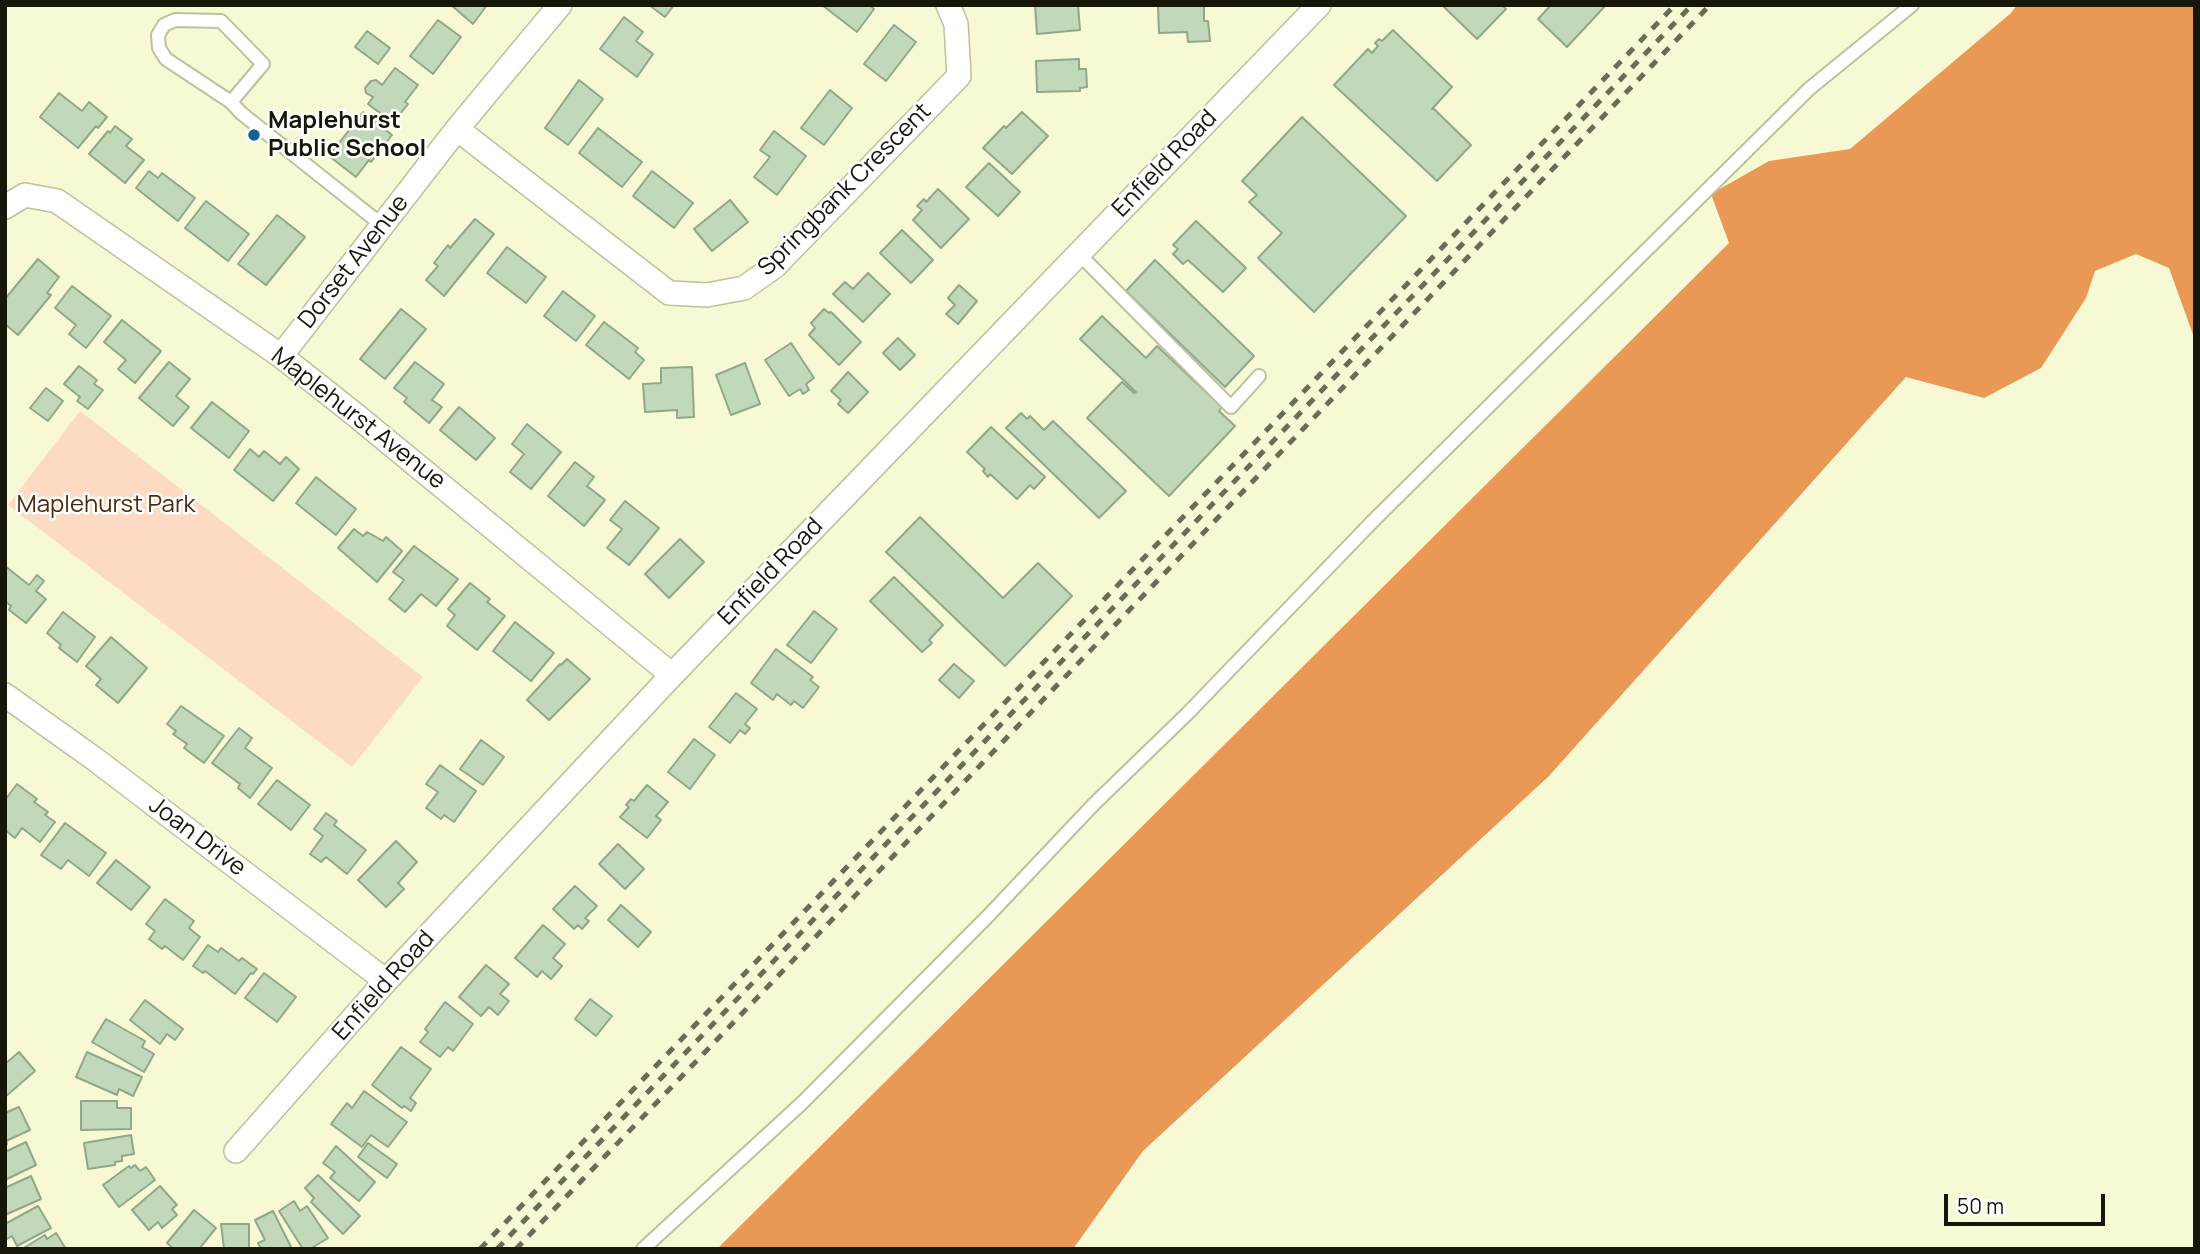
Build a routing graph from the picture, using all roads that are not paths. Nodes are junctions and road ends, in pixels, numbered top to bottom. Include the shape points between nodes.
1 (560, 5) edge
2 (948, 5) edge
3 (1912, 5) edge
4 (1308, 9) edge
5 (231, 102) junction
6 (457, 129) junction
7 (5, 207) edge
8 (382, 225) junction
9 (1079, 254) junction
10 (281, 356) junction
11 (1259, 376) dead end
12 (672, 675) junction
13 (5, 695) edge
14 (386, 981) junction
15 (236, 1151) dead end
16 (643, 1249) edge

1 - 6 street, Dorset Avenue
2 - 6 street, Springbank Crescent via 956,24 959,76 775,266 744,288 707,295 669,293
3 - 16 lane via 1809,89 1372,522 802,1103
4 - 9 street, Enfield Road
5 - 5 lane via 263,64 221,21 175,20 164,25 158,36 166,59
5 - 8 lane
6 - 8 street, Dorset Avenue
7 - 10 street, Maplehurst Avenue via 25,195 57,201
8 - 10 street, Dorset Avenue
9 - 11 lane via 1231,407
9 - 12 street, Enfield Road
10 - 12 street, Maplehurst Avenue
12 - 14 street, Enfield Road
13 - 14 street, Joan Drive
14 - 15 street, Enfield Road

